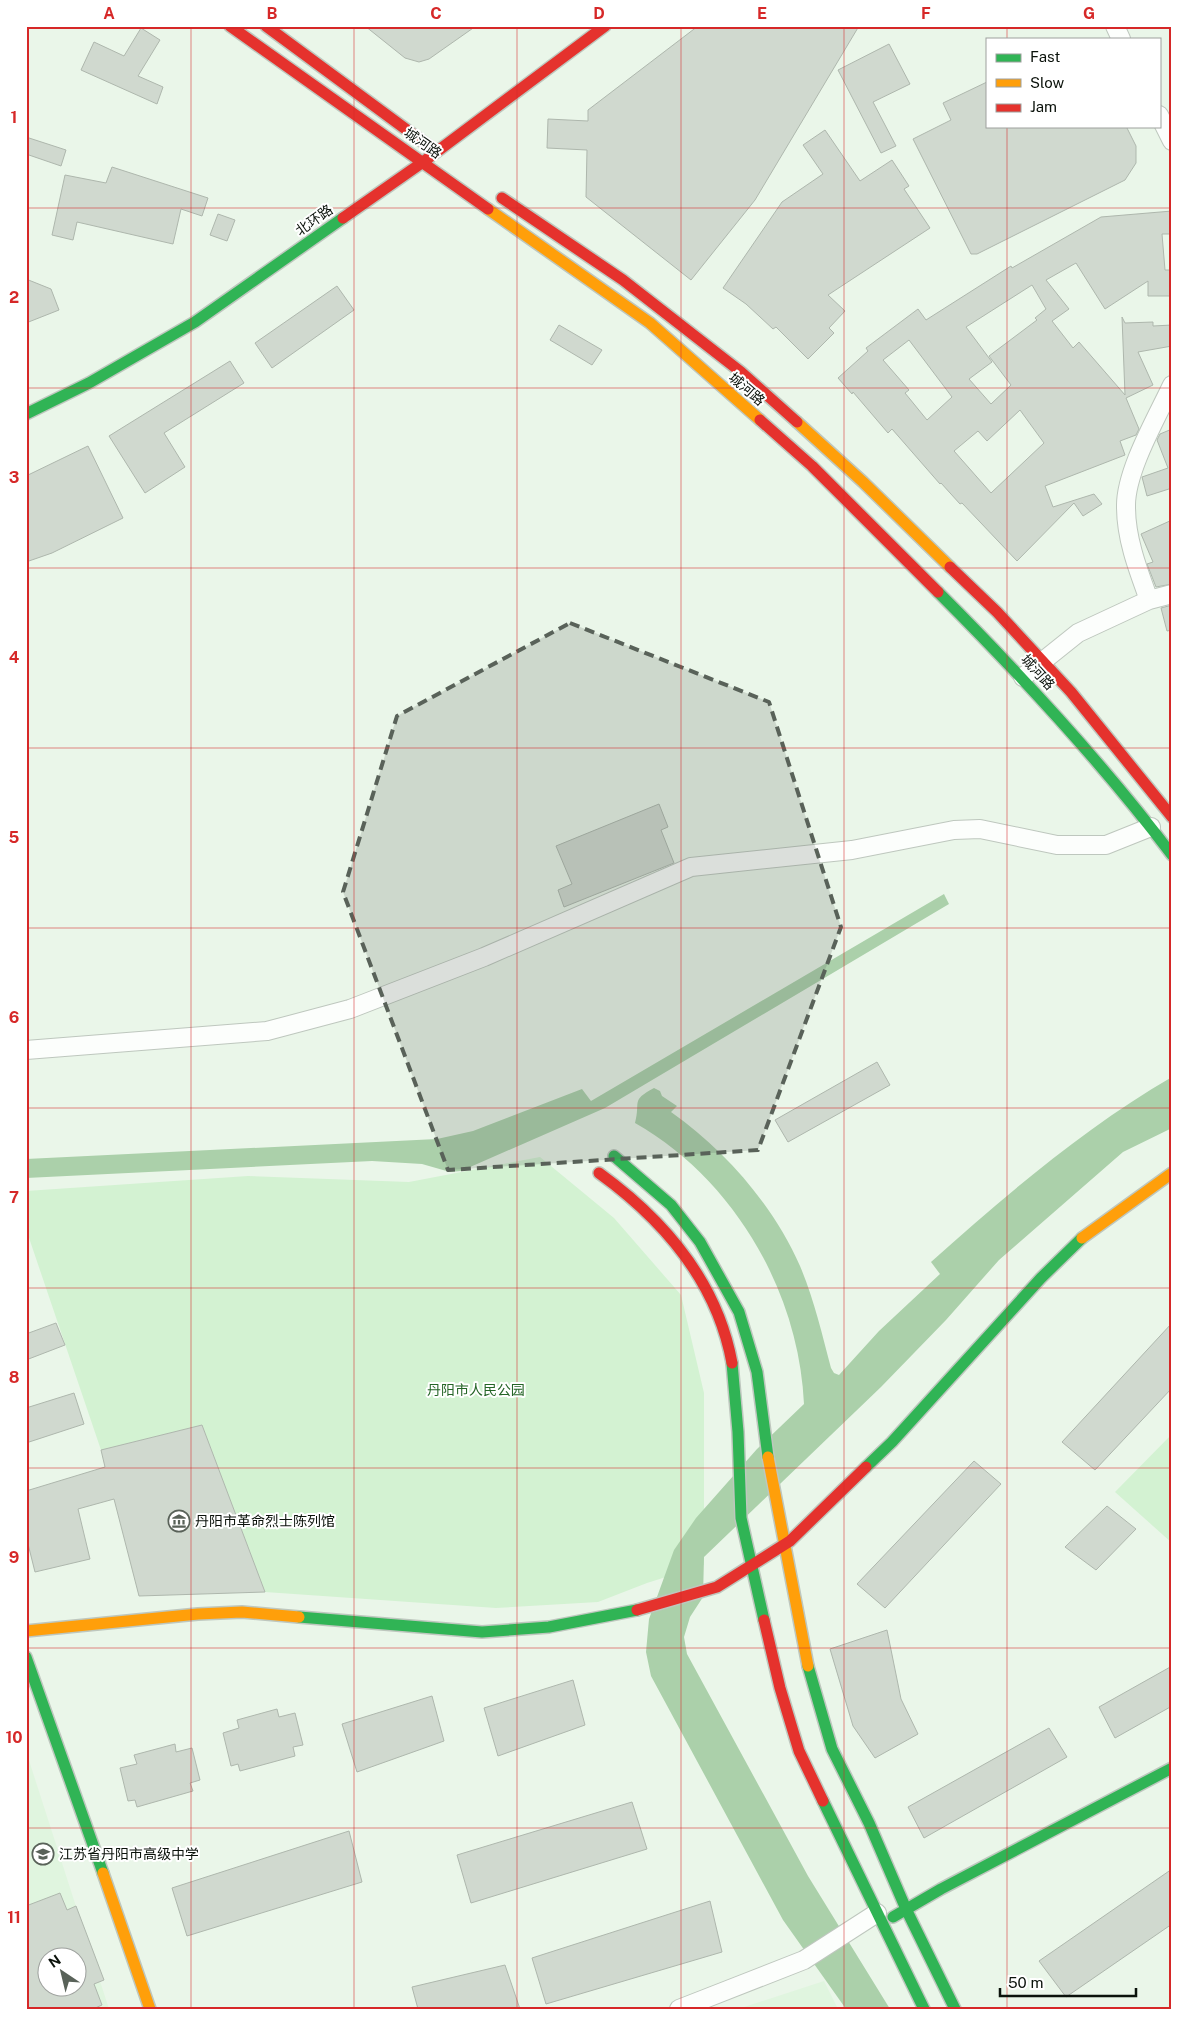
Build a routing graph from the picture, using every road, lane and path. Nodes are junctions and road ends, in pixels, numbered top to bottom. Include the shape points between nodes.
1 (230, 26) edge
2 (266, 26) edge
3 (605, 26) edge
4 (1115, 26) edge
5 (1121, 38) edge
6 (1160, 117) edge
7 (1172, 141) edge
8 (441, 154) junction
9 (423, 162) junction
10 (492, 191) dead end
11 (1172, 385) edge
12 (26, 414) edge
13 (1172, 594) edge
14 (1149, 600) junction
15 (1043, 661) junction
16 (1024, 677) junction
17 (1172, 817) edge
18 (1151, 827) junction
19 (1172, 855) edge
20 (26, 1050) edge
21 (614, 1156) dead end
22 (599, 1173) dead end
23 (1172, 1173) edge
24 (784, 1545) junction
25 (751, 1566) junction
26 (26, 1631) edge
27 (26, 1658) edge
28 (1172, 1768) edge
29 (906, 1909) junction
30 (880, 1918) junction
31 (150, 2009) edge
32 (679, 2009) edge
33 (924, 2009) edge
34 (955, 2009) edge

1 - 9 street, 城河路
2 - 8 street, 城河路
3 - 8 street, 北环路
4 - 5 street
6 - 7 street
8 - 9 street, 北环路
9 - 12 street, 北环路 via 195,322 89,384
9 - 16 street, 城河路 via 650,323 812,466
10 - 15 street, 城河路 via 623,280 741,372 863,482
11 - 14 street via 1133,469 1126,506 1133,554
13 - 14 street
14 - 15 street via 1078,634
15 - 16 street
15 - 17 street, 城河路
16 - 18 street, 城河路
18 - 19 street, 城河路
18 - 20 street via 1106,845 1057,845 980,829 954,830 852,850 691,867 484,957 350,1009 267,1031
21 - 24 street via 671,1205 700,1242 740,1312 754,1364
22 - 25 street via 633,1198 680,1247 720,1318 732,1361 742,1525
23 - 24 street via 1079,1240 892,1442
24 - 25 street
24 - 29 street via 808,1666 832,1749 870,1823
25 - 26 street via 717,1587 645,1608 549,1627 482,1632 242,1612
25 - 30 street via 780,1688 799,1751
27 - 31 street via 127,1934
28 - 29 street
29 - 30 street
29 - 34 street
30 - 32 street via 852,1928 804,1960
30 - 33 street

